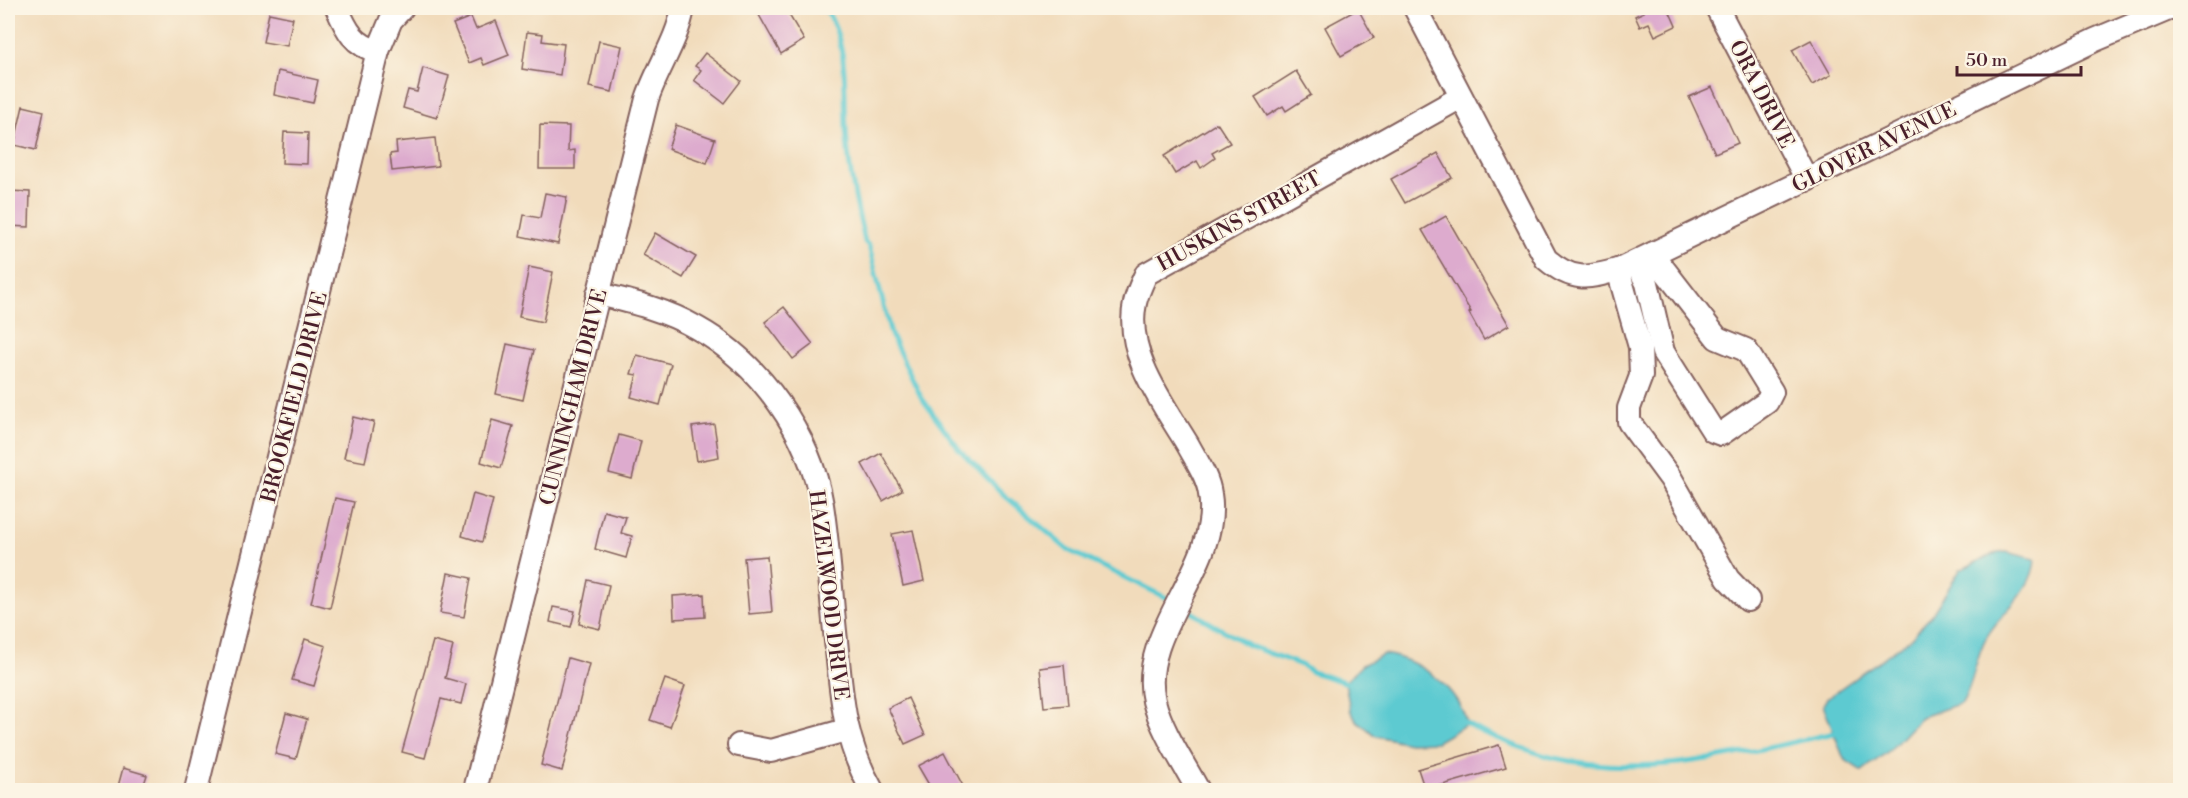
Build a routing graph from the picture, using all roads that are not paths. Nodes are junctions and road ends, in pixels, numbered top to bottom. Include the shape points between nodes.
1 (337, 8) edge
2 (402, 8) edge
3 (682, 8) edge
4 (1414, 8) edge
5 (1717, 8) edge
6 (2171, 8) edge
7 (378, 51) junction
8 (1461, 97) junction
9 (1807, 180) junction
10 (1636, 262) junction
11 (598, 294) junction
12 (1748, 600) dead end
13 (846, 730) junction
14 (739, 745) dead end
15 (196, 790) edge
16 (475, 790) edge
17 (872, 790) edge
18 (1198, 790) edge

1 - 7 street via 356,42
2 - 7 street, BROOKFIELD DRIVE via 391,20
3 - 11 street, CUNNINGHAM DRIVE via 680,22 647,99
4 - 8 street
5 - 9 street, ORA DRIVE
6 - 9 street, GLOVER AVENUE via 2095,40
7 - 15 street, BROOKFIELD DRIVE
8 - 10 street, GLOVER AVENUE via 1546,259 1562,273 1575,277 1593,277
8 - 18 street, HUSKINS STREET via 1146,274 1134,304 1134,336 1151,381 1201,469 1210,493 1212,518 1205,543 1161,644 1153,672 1154,700 1163,726
9 - 10 street, GLOVER AVENUE
10 - 10 street via 1647,283 1663,352 1713,431 1721,434 1767,402 1772,392 1746,350 1718,338
10 - 12 street via 1641,376 1629,408 1629,422 1671,479 1728,579
11 - 13 street, HAZELWOOD DRIVE via 648,305 698,328 742,361 778,403 806,451 821,503
11 - 16 street, CUNNINGHAM DRIVE
13 - 14 street via 771,751
13 - 17 street, HAZELWOOD DRIVE

